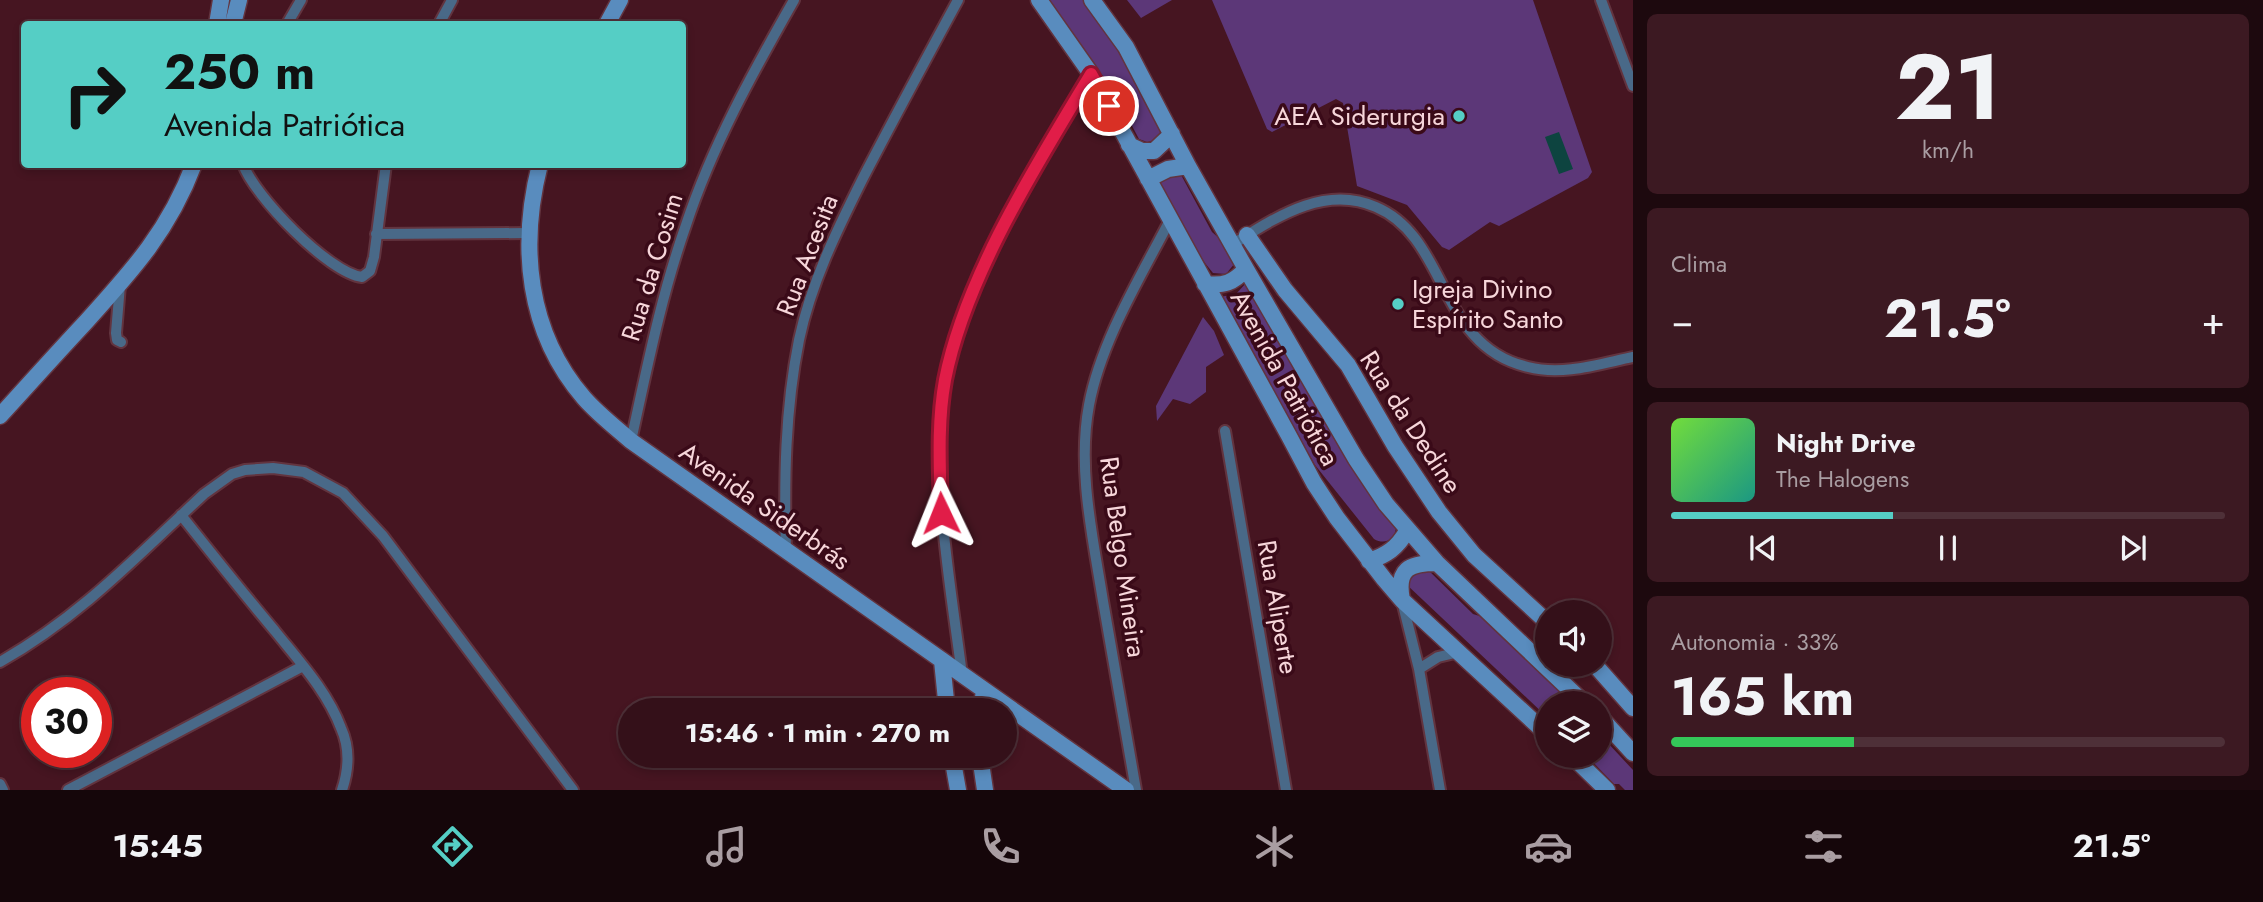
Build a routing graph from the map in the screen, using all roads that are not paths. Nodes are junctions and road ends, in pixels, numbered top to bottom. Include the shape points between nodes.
1 (220, 0) edge
2 (239, 0) edge
3 (301, 0) edge
4 (452, 0) edge
5 (620, 0) edge
6 (794, 0) edge
7 (958, 0) edge
8 (1039, 0) edge
9 (1092, 0) edge
10 (1601, 0) edge
11 (217, 21) edge
12 (234, 21) edge
13 (289, 21) edge
14 (441, 21) edge
15 (609, 21) edge
16 (1091, 74) junction
17 (1633, 86) edge
18 (1172, 134) junction
19 (1129, 145) junction
20 (1188, 166) junction
21 (193, 168) edge
22 (245, 168) edge
23 (385, 168) edge
24 (539, 168) edge
25 (1148, 179) junction
26 (1170, 220) junction
27 (528, 233) junction
28 (376, 234) junction
29 (1240, 240) junction
30 (1246, 269) junction
31 (120, 283) junction
32 (1205, 284) junction
33 (121, 342) dead end
34 (1633, 357) edge
35 (0, 416) edge
36 (1225, 431) dead end
37 (631, 441) junction
38 (181, 515) junction
39 (1407, 531) junction
40 (786, 551) junction
41 (1369, 561) junction
42 (1437, 563) junction
43 (1402, 600) junction
44 (1535, 611) edge
45 (1459, 652) junction
46 (942, 661) junction
47 (0, 663) edge
48 (303, 666) junction
49 (1419, 668) junction
50 (962, 675) junction
51 (1606, 677) edge
52 (984, 691) junction
53 (1571, 691) edge
54 (946, 698) edge
55 (983, 698) edge
56 (1633, 708) edge
57 (1535, 723) edge
58 (1612, 730) edge
59 (1612, 737) edge
60 (1620, 739) junction
61 (1633, 753) edge
62 (954, 768) edge
63 (982, 768) edge
64 (1587, 768) edge
65 (0, 784) edge
66 (3, 790) edge
67 (68, 790) edge
68 (342, 790) edge
69 (573, 790) edge
70 (958, 790) edge
71 (985, 790) edge
72 (1126, 790) edge
73 (1136, 790) edge
74 (1286, 790) edge
75 (1440, 790) edge
76 (1607, 790) edge

1 - 11 main road
2 - 12 main road
3 - 13 street
4 - 14 street
5 - 15 main road
6 - 37 street, Rua da Cosim via 712,157 685,226 654,332
7 - 40 street, Rua Acesita via 841,221 807,309 788,415
8 - 16 main road, Avenida Patriótica
9 - 18 main road, Avenida Patriótica via 1126,47
10 - 17 street
16 - 19 main road, Avenida Patriótica
16 - 50 street via 1010,216 974,290 945,382 941,513
18 - 19 main road via 1154,151
18 - 20 main road, Avenida Patriótica
19 - 25 main road, Avenida Patriótica
20 - 25 main road
20 - 29 main road, Avenida Patriótica
21 - 31 main road via 165,226
22 - 28 street via 270,206 347,273 359,277 368,273
23 - 28 street
24 - 27 main road, Avenida Siderbrás
25 - 26 main road, Avenida Patriótica
26 - 32 main road, Avenida Patriótica
26 - 73 street, Rua Belgo Mineira via 1102,360 1085,434 1096,556
27 - 28 street
27 - 37 main road, Avenida Siderbrás via 530,270 544,332 584,398
29 - 30 main road, Avenida Patriótica
29 - 34 street via 1297,208 1319,201 1357,200 1387,212 1407,228 1458,316 1498,354 1528,367 1556,370
29 - 44 main road, Rua da Dedine via 1348,365 1439,512 1474,555
30 - 32 main road via 1226,285
30 - 39 main road, Avenida Patriótica via 1356,459
31 - 33 street via 116,333
31 - 35 main road
32 - 41 main road, Avenida Patriótica via 1314,483
36 - 74 street, Rua Aliperte
37 - 40 main road, Avenida Siderbrás
38 - 47 street via 71,616
38 - 48 street
38 - 69 street via 220,481 245,470 304,472 343,493 383,536
39 - 41 main road via 1394,550
39 - 42 main road, Avenida Patriótica
40 - 46 main road, Avenida Siderbrás
41 - 43 main road, Avenida Patriótica
42 - 43 main road via 1416,564 1406,570 1400,585
42 - 53 main road, Avenida Patriótica
43 - 45 main road, Avenida Patriótica
43 - 49 street
45 - 49 street
45 - 57 main road, Avenida Patriótica
46 - 50 main road, Avenida Siderbrás
46 - 54 main road
48 - 67 street
48 - 68 street via 342,728 348,754
49 - 75 street
50 - 52 main road, Avenida Siderbrás
51 - 56 main road
52 - 55 main road
52 - 72 main road, Avenida Siderbrás
58 - 60 main road
59 - 60 main road
60 - 61 main road
62 - 70 main road
63 - 71 main road
64 - 76 main road
65 - 66 street

